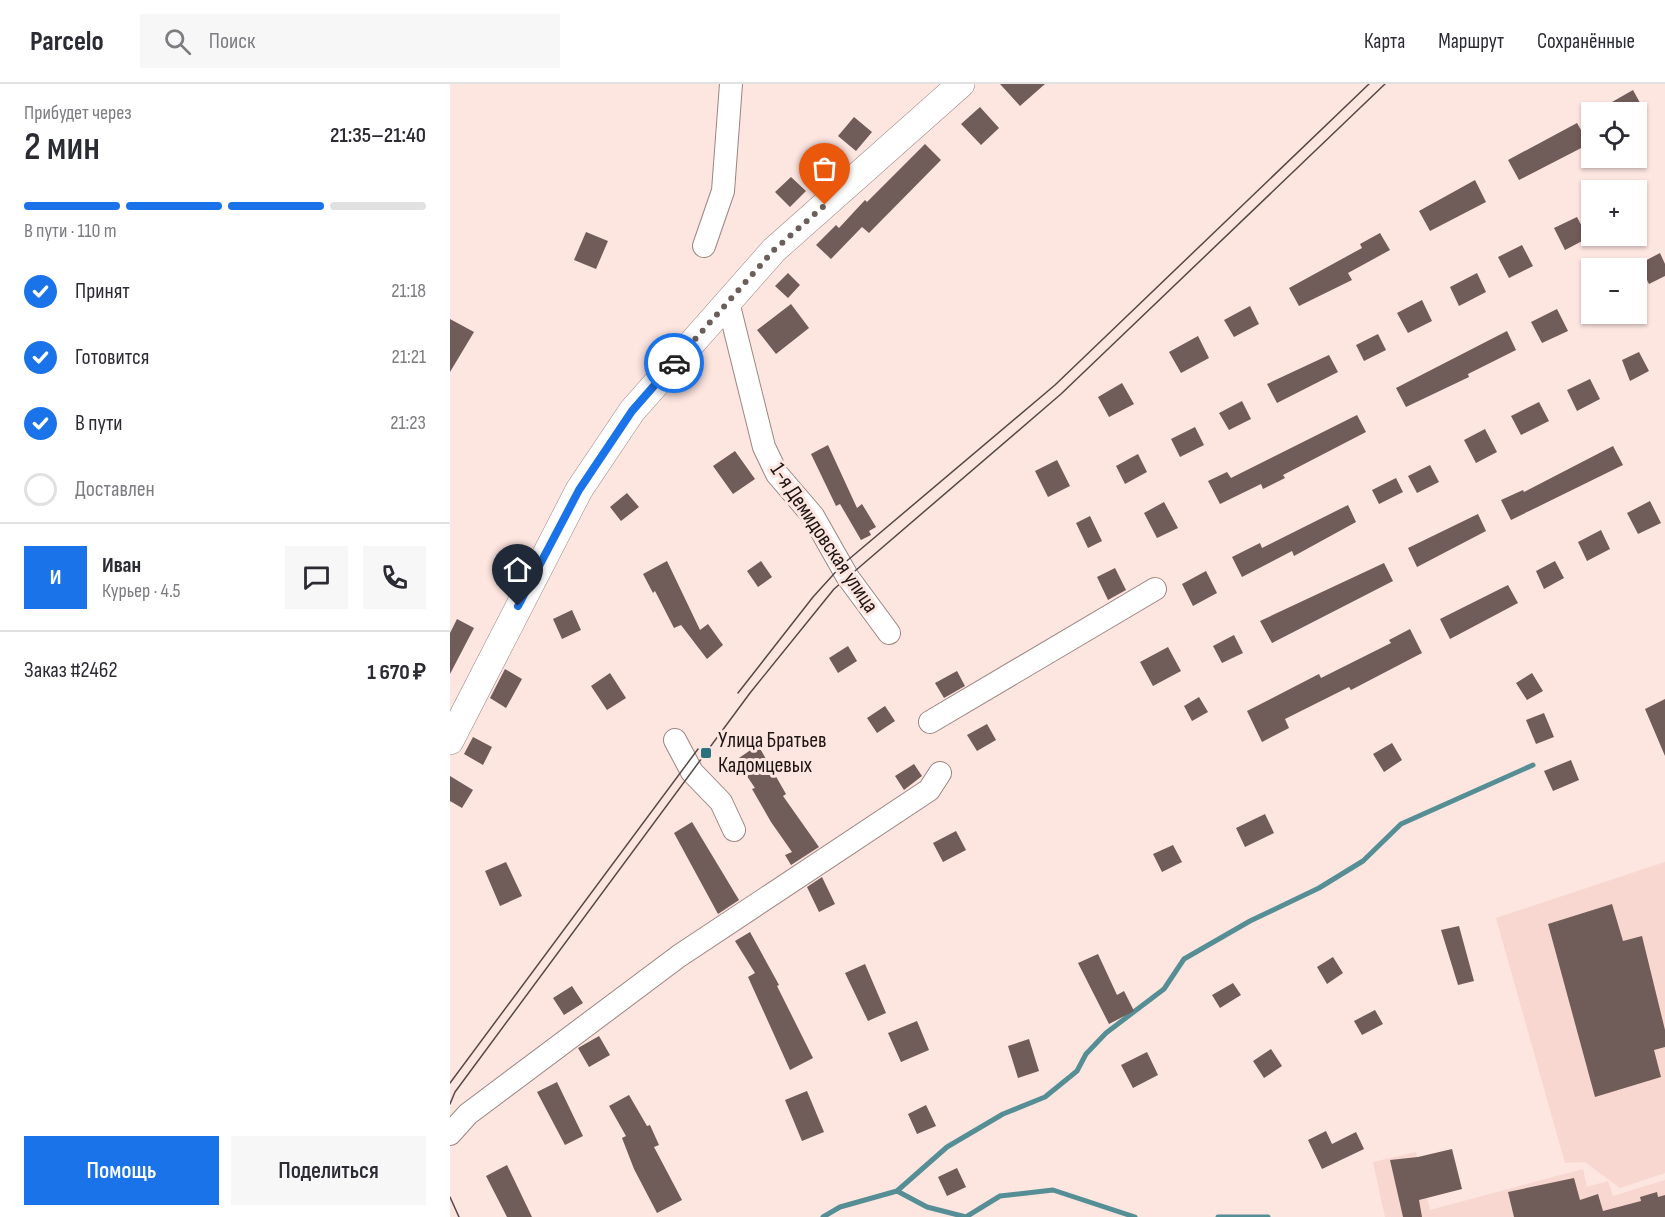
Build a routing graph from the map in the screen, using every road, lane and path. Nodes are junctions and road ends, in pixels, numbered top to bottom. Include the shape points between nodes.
1 (731, 84) edge
2 (960, 84) edge
3 (704, 246) dead end
4 (728, 302) junction
5 (1155, 589) dead end
6 (889, 633) dead end
7 (930, 722) dead end
8 (675, 740) dead end
9 (450, 741) edge
10 (940, 773) dead end
11 (734, 830) dead end
12 (450, 1134) edge

1 - 3 street via 723,191
2 - 4 main road via 774,250
4 - 6 street, 1-я Демидовская улица via 764,447 777,474 813,516 847,576
4 - 9 main road via 632,411 579,490
5 - 7 street
8 - 11 street via 692,772 721,801
10 - 12 street via 928,790 679,956 468,1114

